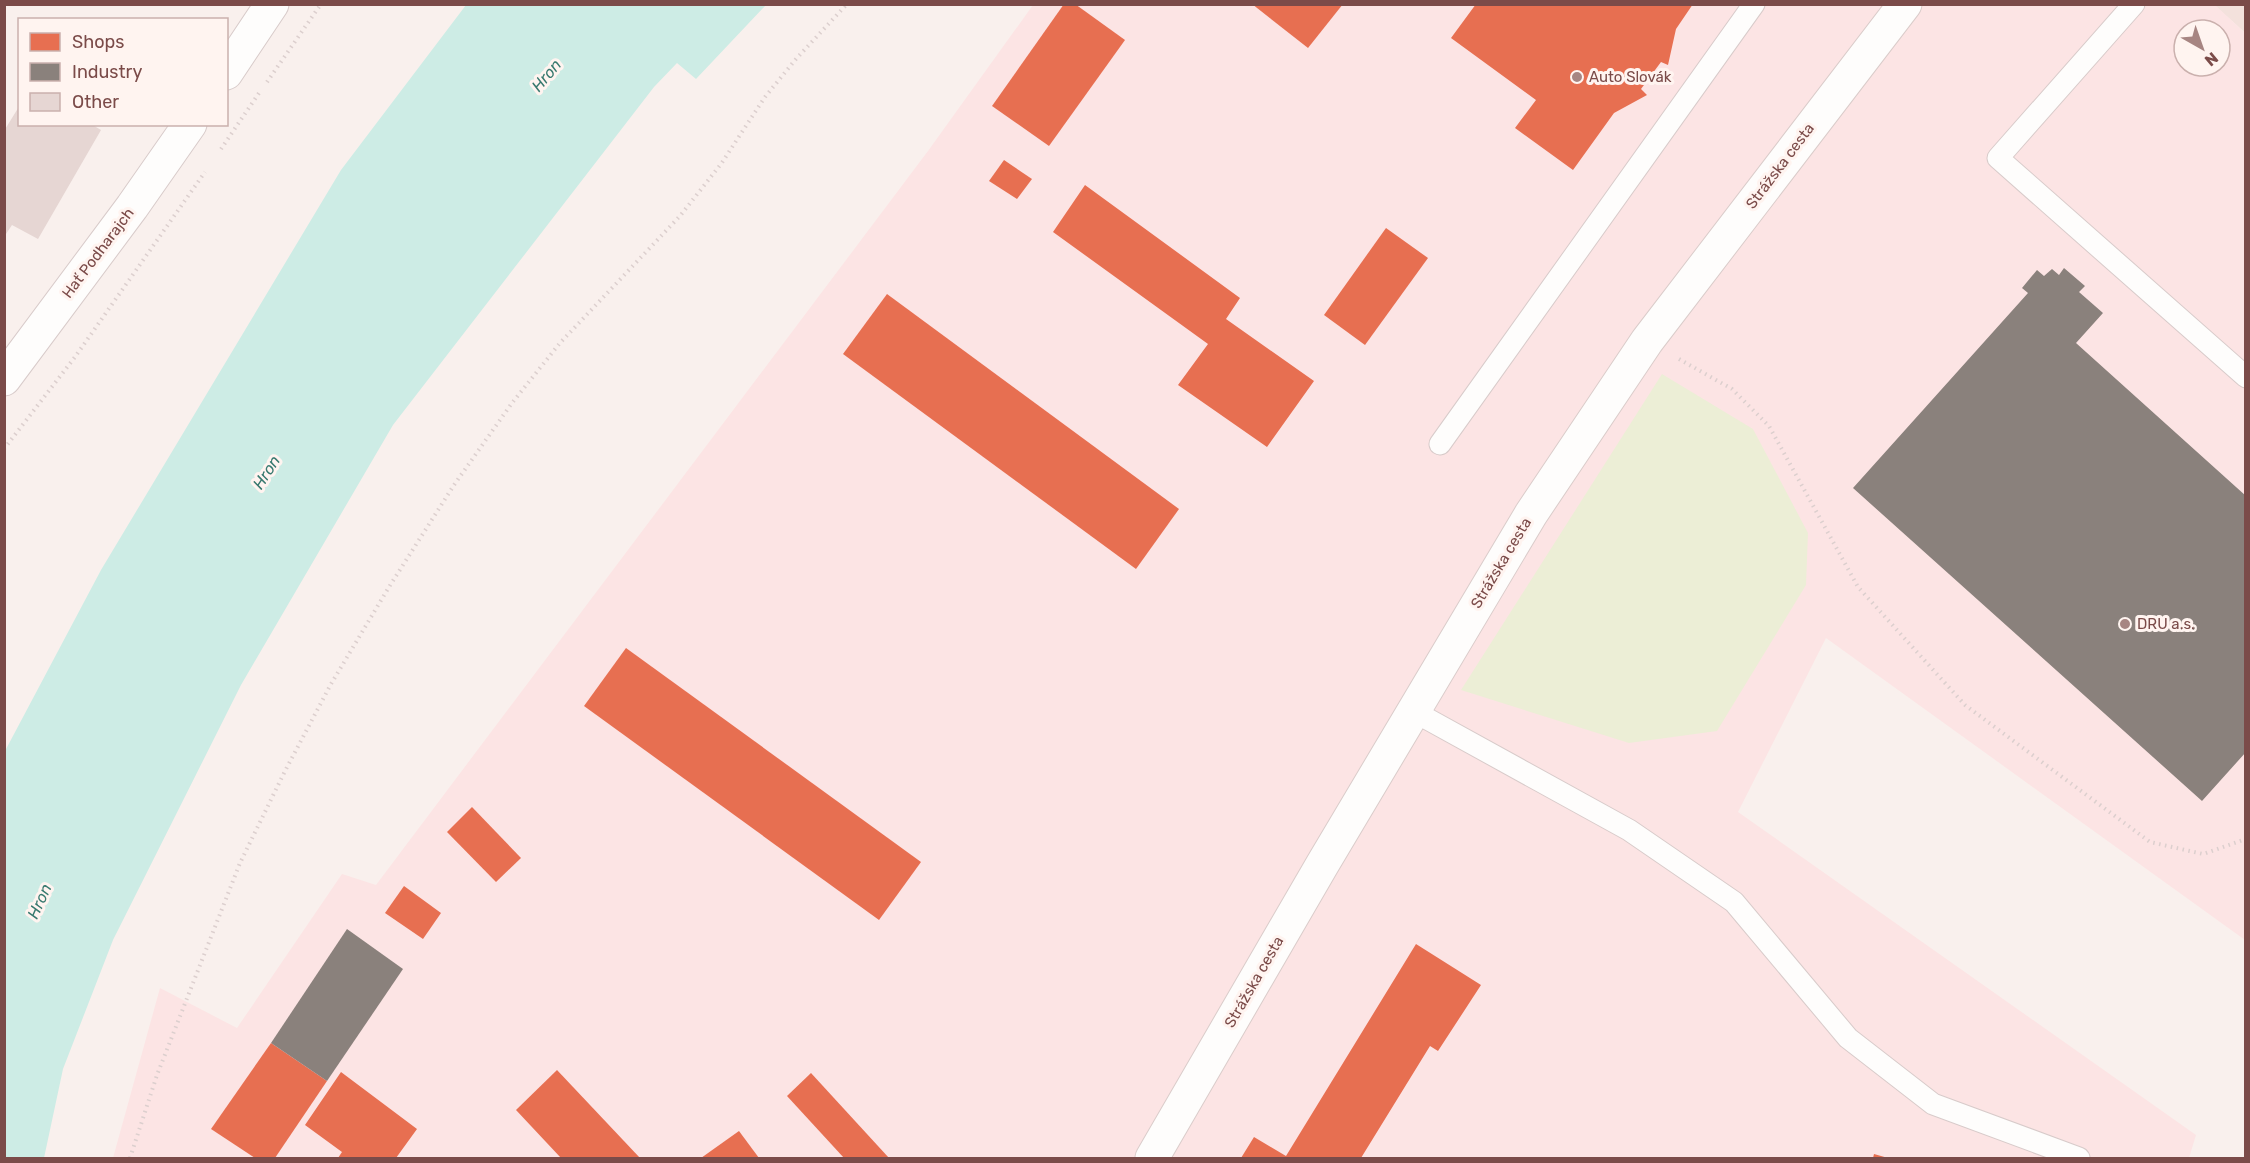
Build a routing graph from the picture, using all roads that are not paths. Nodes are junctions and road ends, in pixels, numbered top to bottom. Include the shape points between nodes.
1 (258, 4) edge
2 (272, 4) edge
3 (1754, 4) edge
4 (1905, 4) edge
5 (2134, 4) edge
6 (250, 39) junction
7 (228, 70) edge
8 (189, 126) edge
9 (2246, 377) edge
10 (4, 379) edge
11 (1440, 444) dead end
12 (1413, 711) junction
13 (1152, 1158) edge
14 (2079, 1158) edge

1 - 6 street
2 - 6 street
3 - 11 lane
4 - 12 street, Strážska cesta via 1647,341 1531,514
5 - 9 lane via 1998,158
6 - 7 street
8 - 10 street, Hať Podharajch
12 - 13 street, Strážska cesta
12 - 14 lane via 1629,830 1734,902 1848,1038 1933,1104

